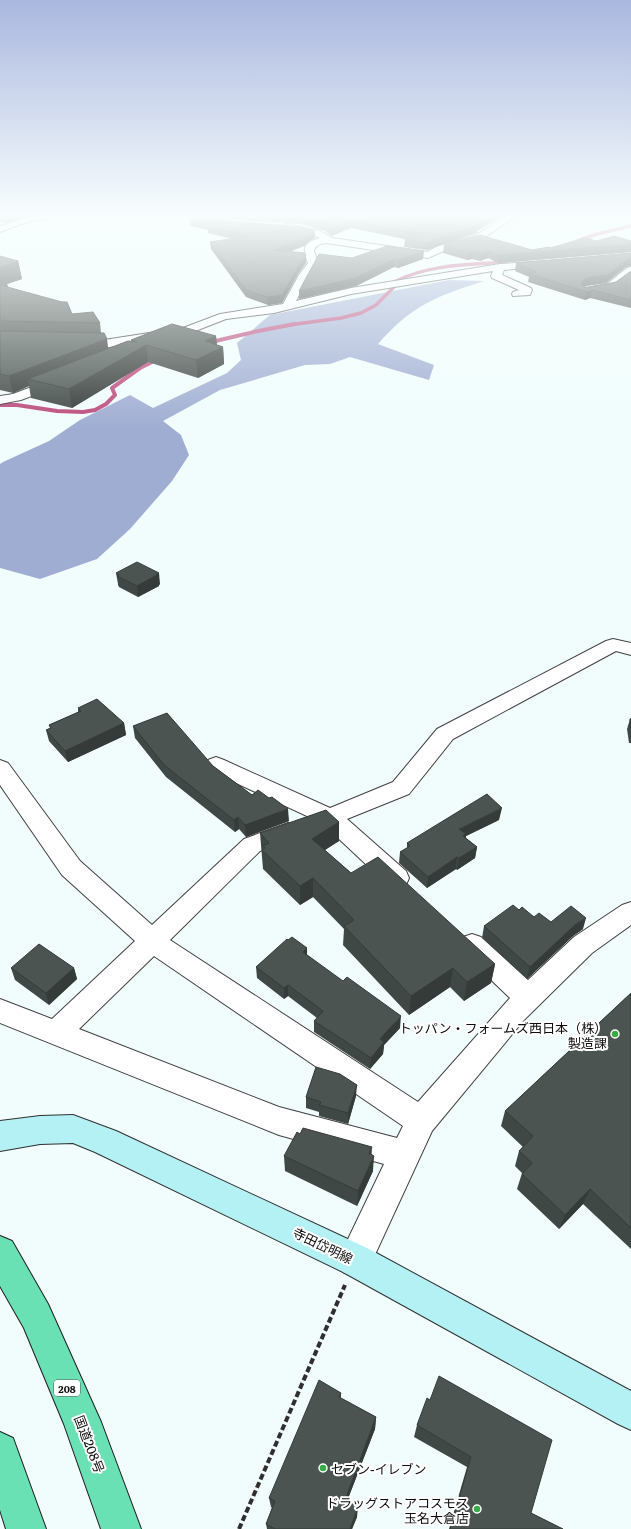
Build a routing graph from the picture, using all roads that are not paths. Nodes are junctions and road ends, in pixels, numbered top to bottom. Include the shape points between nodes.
1 (298, 287) edge
2 (374, 287) edge
3 (521, 287) edge
4 (615, 287) edge
5 (586, 292) edge
6 (517, 294) dead end
7 (288, 306) junction
8 (179, 332) junction
9 (67, 344) edge
10 (135, 351) edge
11 (67, 378) edge
12 (0, 400) edge
13 (631, 649) edge
14 (216, 765) dead end
15 (0, 768) edge
16 (330, 817) junction
17 (412, 891) edge
18 (631, 912) edge
19 (459, 934) edge
20 (152, 941) junction
21 (529, 998) junction
22 (0, 1011) edge
23 (56, 1034) junction
24 (421, 1120) junction
25 (0, 1136) edge
26 (404, 1155) junction
27 (0, 1253) edge
28 (355, 1260) junction
29 (631, 1411) edge
30 (0, 1451) edge
31 (26, 1529) edge
32 (122, 1529) edge

1 - 7 street
2 - 7 street
3 - 6 street via 527,290 526,293
4 - 5 street via 611,291 590,289
7 - 8 street via 224,316
8 - 9 street via 104,344
8 - 10 street
11 - 12 street via 16,397
13 - 16 street via 613,646 445,734 401,788
14 - 16 street
15 - 20 street via 71,868
16 - 17 street
16 - 20 street via 252,845
18 - 21 street via 583,945
19 - 21 street
20 - 23 street
20 - 24 street
21 - 24 street
22 - 23 street
23 - 26 street via 279,1121
24 - 26 street
25 - 28 main road, 寺田岱明線 via 40,1130 73,1130 92,1136
26 - 28 street
27 - 32 highway, 国道208号 / 208 via 36,1316 82,1422
28 - 29 main road, 寺田岱明線
30 - 31 highway

